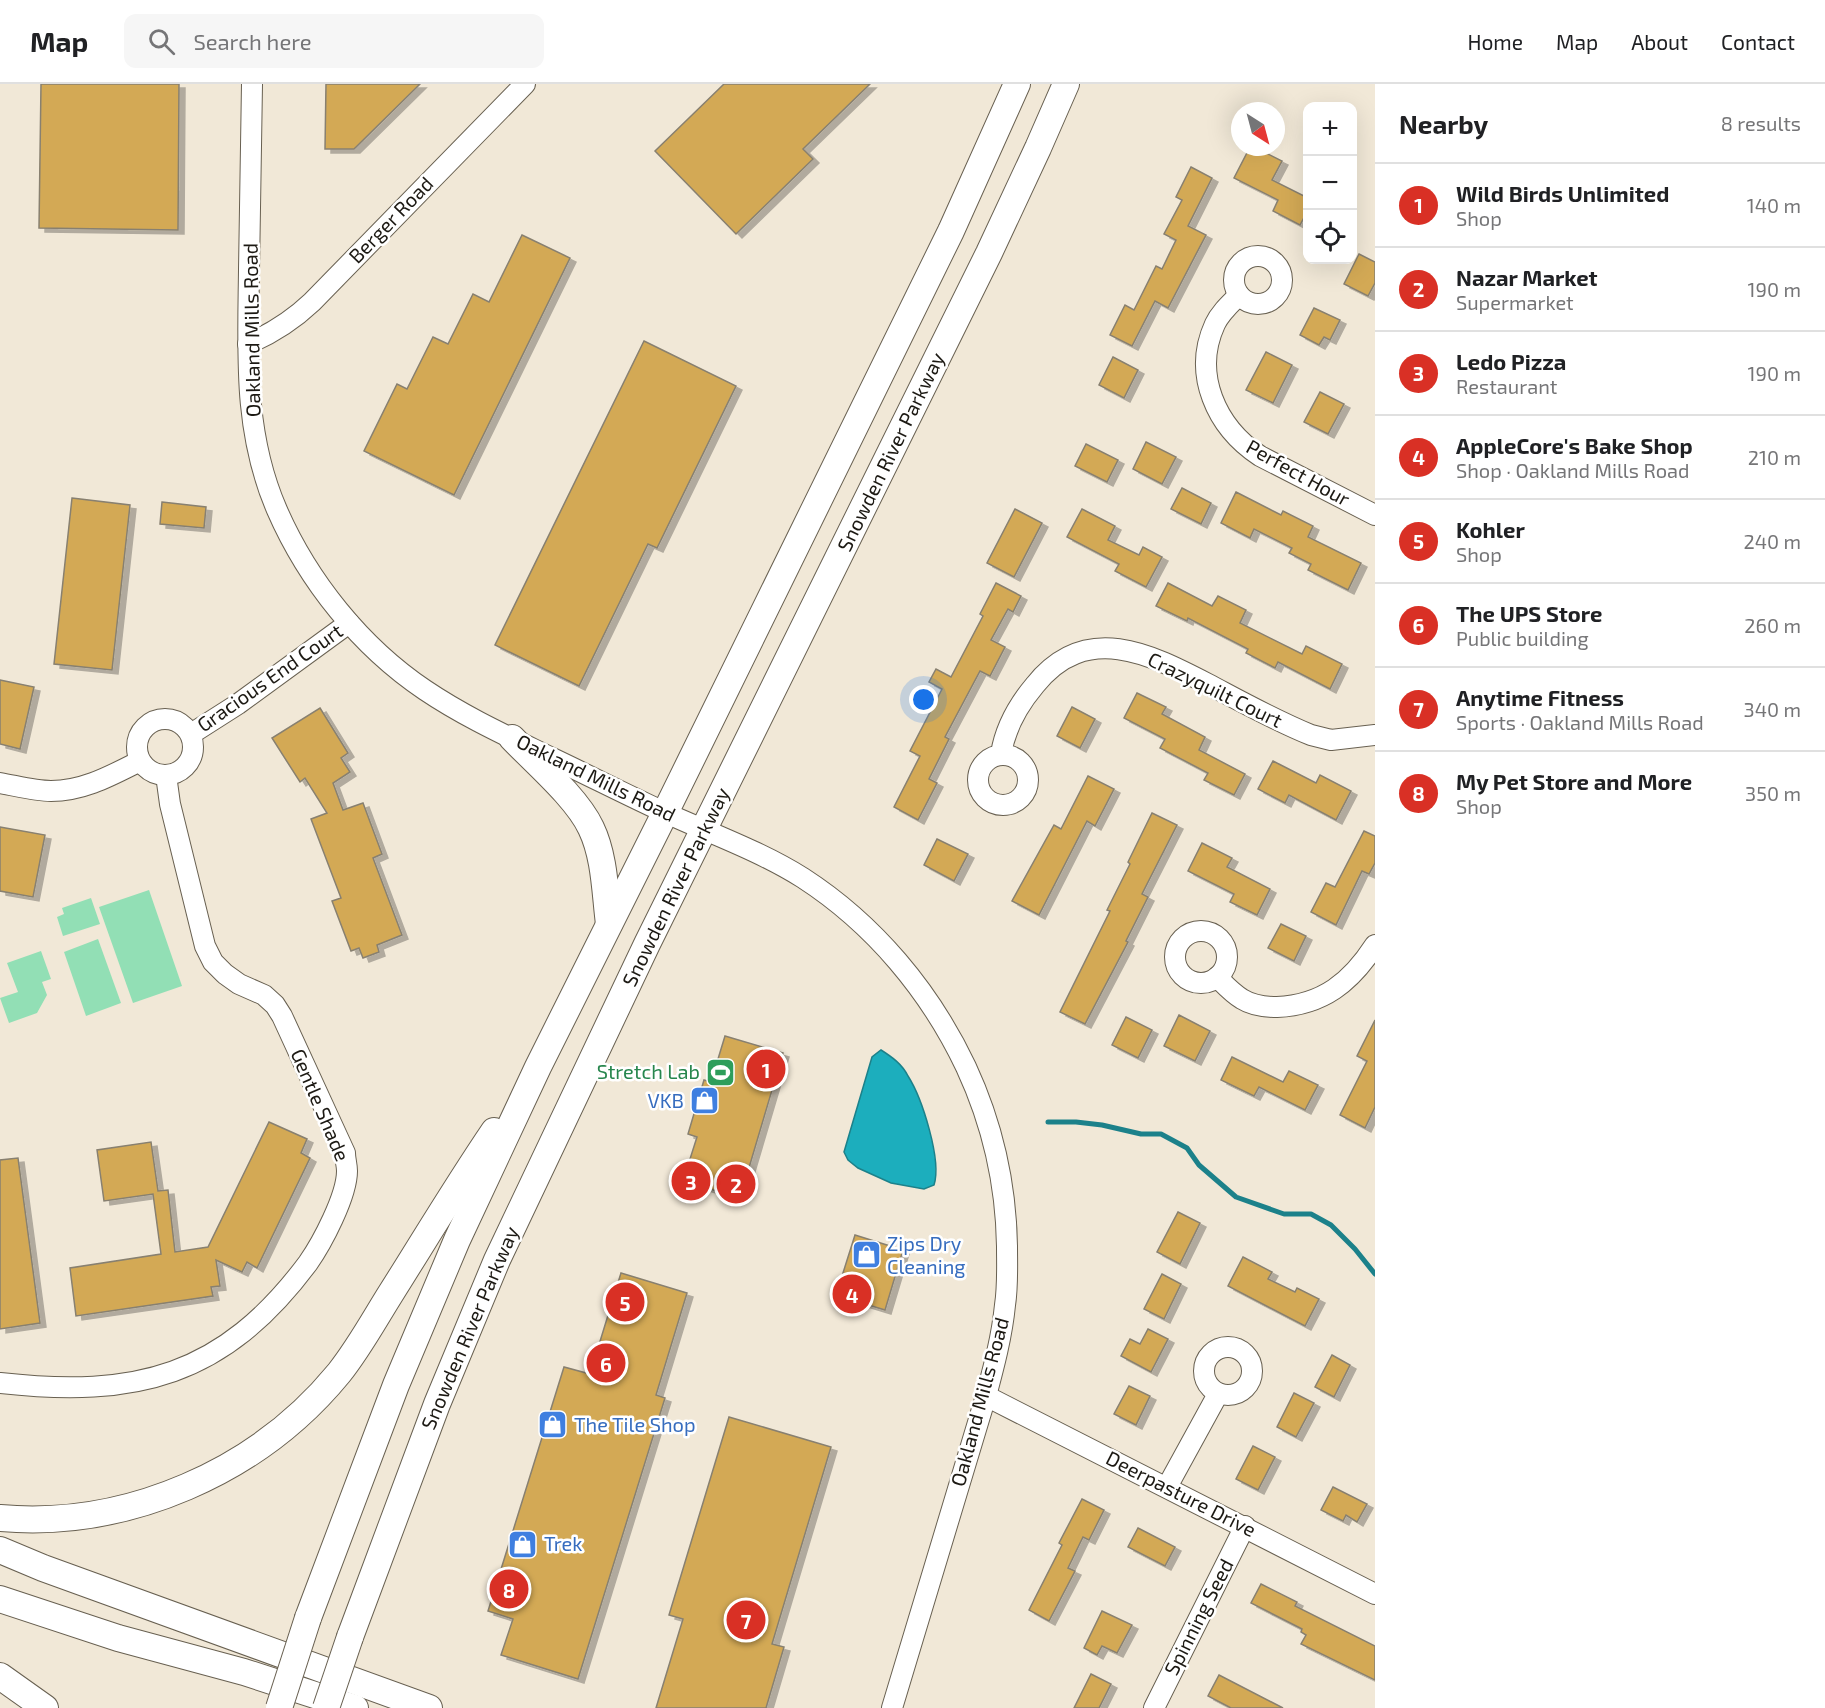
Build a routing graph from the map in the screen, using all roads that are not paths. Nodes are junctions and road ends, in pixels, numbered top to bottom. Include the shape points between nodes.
1 (252, 84) edge
2 (525, 84) edge
3 (1017, 84) edge
4 (1066, 84) edge
5 (1239, 296) dead end
6 (248, 344) junction
7 (1375, 514) edge
8 (349, 623) junction
9 (190, 734) junction
10 (1375, 735) edge
11 (512, 738) junction
12 (1001, 754) dead end
13 (140, 761) junction
14 (166, 775) junction
15 (0, 783) edge
16 (666, 813) junction
17 (704, 830) junction
18 (609, 924) junction
19 (1375, 945) edge
20 (1217, 977) dead end
21 (538, 1067) junction
22 (0, 1383) edge
23 (1218, 1394) dead end
24 (986, 1396) junction
25 (1167, 1487) junction
26 (0, 1518) edge
27 (1245, 1526) junction
28 (0, 1550) edge
29 (1375, 1594) edge
30 (0, 1599) edge
31 (0, 1676) edge
32 (45, 1708) edge
33 (279, 1708) edge
34 (326, 1708) edge
35 (355, 1708) edge
36 (429, 1708) edge
37 (892, 1708) edge
38 (1154, 1708) edge

1 - 6 street, Oakland Mills Road
2 - 6 street, Berger Road via 312,303 276,331
3 - 16 main road via 951,231
4 - 17 main road, Snowden River Parkway via 989,253
5 - 7 street, Perfect Hour via 1215,322 1206,355 1209,390 1223,421 1246,447 1260,456
6 - 8 street, Oakland Mills Road via 250,411 262,470 305,564
8 - 9 street, Gracious End Court
8 - 11 street, Oakland Mills Road via 422,688
9 - 13 street via 174,720 162,718 151,722 137,741
9 - 14 street via 193,751 189,762 182,770
10 - 12 street, Crazyquilt Court via 1331,740 1311,735 1168,663 1113,647 1067,657 1041,677 1011,724
11 - 16 street, Oakland Mills Road
11 - 18 main road via 565,793 591,828 602,868
13 - 14 street via 148,769
13 - 15 street via 71,790 50,791
14 - 22 street, Gentle Shade via 205,946 225,974 264,995 282,1016 345,1153 347,1173 343,1190 323,1239 299,1275 248,1330 218,1350 178,1371 142,1382 75,1388
16 - 17 street, Oakland Mills Road
16 - 18 main road
17 - 24 street, Oakland Mills Road via 804,879 876,937 938,1016 978,1092 1002,1178 1006,1218 1006,1301
17 - 34 main road, Snowden River Parkway, bridge via 497,1260 437,1404
18 - 21 main road
19 - 20 street via 1350,977 1333,991 1292,1006 1257,1006 1243,1000
21 - 26 main road via 340,1371 286,1426 229,1466 160,1497 80,1518
21 - 33 main road, bridge via 457,1240 396,1385 308,1618
23 - 25 street
24 - 25 street, Deerpasture Drive
24 - 37 street, Oakland Mills Road
25 - 27 street, Deerpasture Drive
27 - 29 street, Deerpasture Drive
27 - 38 street, Spinning Seed
28 - 36 main road
30 - 35 main road
31 - 32 main road

